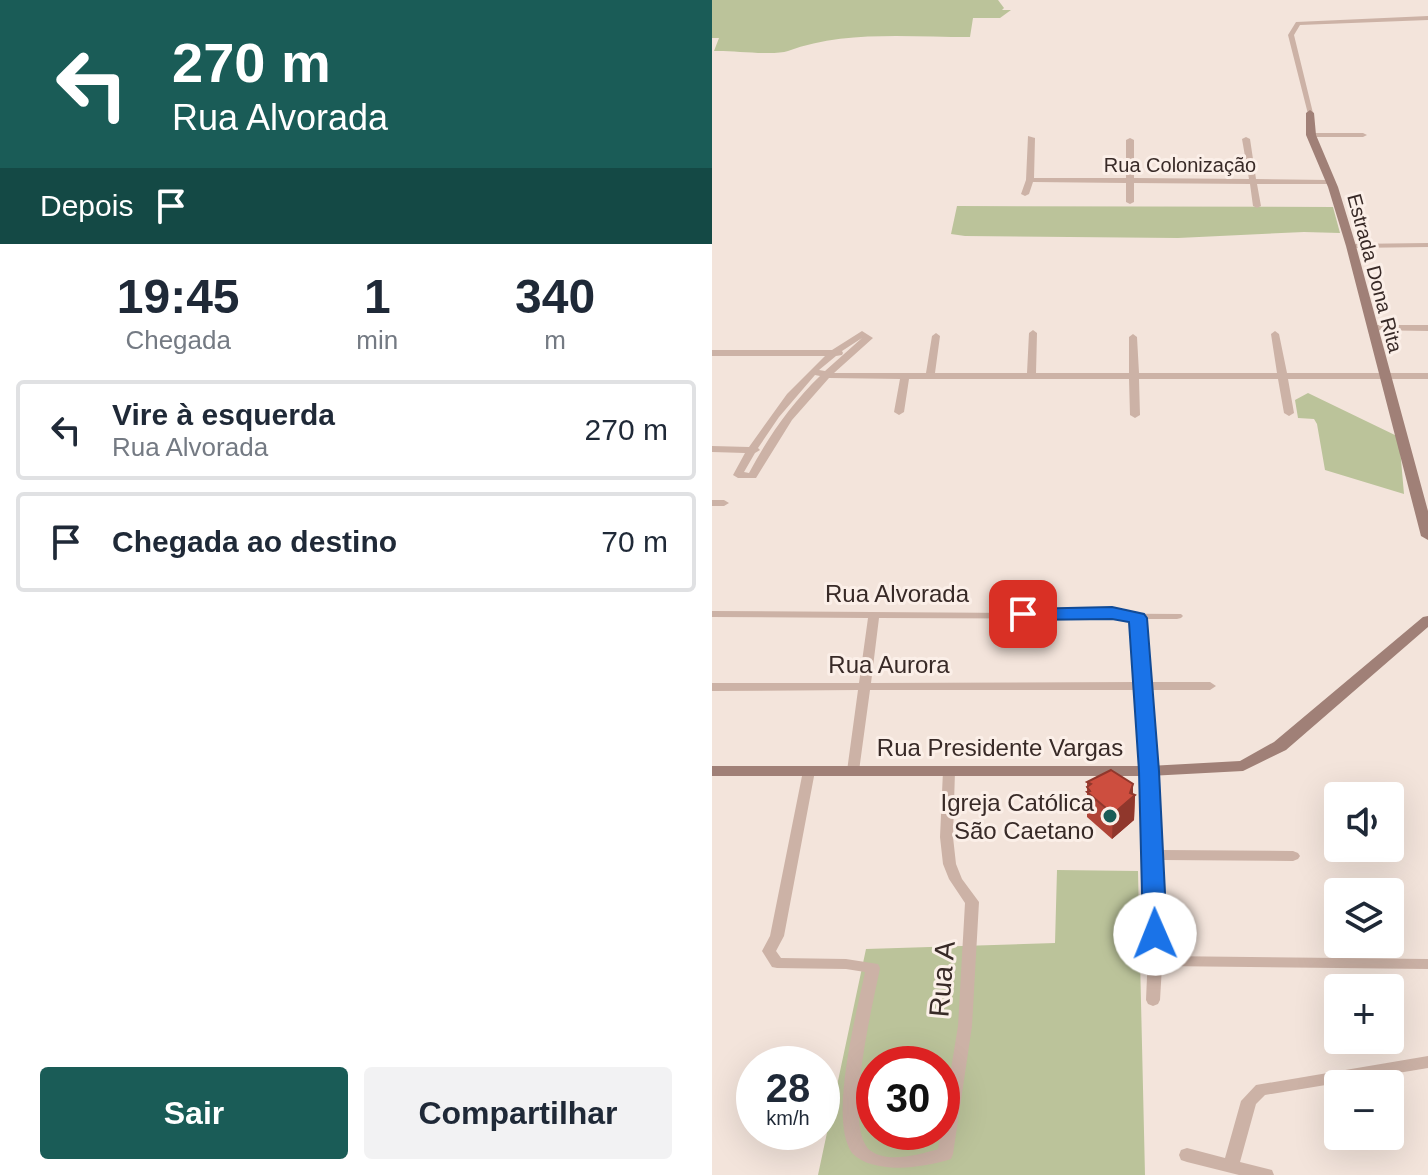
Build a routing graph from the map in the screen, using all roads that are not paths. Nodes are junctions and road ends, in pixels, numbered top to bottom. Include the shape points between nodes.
1 (1428, 18) edge
2 (1310, 113) joint
3 (1311, 135) junction
4 (1363, 135) dead end
5 (1031, 138) dead end
6 (1246, 139) dead end
7 (1130, 140) dead end
8 (1030, 180) junction
9 (1132, 181) junction
10 (1251, 182) junction
11 (1329, 182) junction
12 (1025, 194) dead end
13 (1130, 202) dead end
14 (1257, 206) dead end
15 (1428, 245) edge
16 (1351, 246) junction
17 (1372, 328) junction
18 (1428, 328) edge
19 (1033, 333) dead end
20 (1275, 334) dead end
21 (936, 336) dead end
22 (1133, 337) dead end
23 (712, 353) edge
24 (820, 373) junction
25 (905, 376) junction
26 (930, 376) junction
27 (1031, 376) junction
28 (1134, 376) junction
29 (1282, 376) junction
30 (1385, 376) junction
31 (1428, 376) edge
32 (899, 412) dead end
33 (1289, 413) dead end
34 (1135, 415) dead end
35 (712, 449) edge
36 (752, 449) junction
37 (765, 451) junction
38 (1428, 536) edge
39 (712, 614) edge
40 (1177, 616) dead end
41 (874, 617) junction
42 (1138, 618) junction
43 (1428, 620) edge
44 (865, 686) junction
45 (1144, 686) junction
46 (1210, 686) dead end
47 (712, 687) edge
48 (712, 771) edge
49 (809, 771) junction
50 (853, 771) junction
51 (949, 771) junction
52 (1149, 771) junction
53 (1153, 855) junction
54 (1293, 856) dead end
55 (1156, 961) junction
56 (1428, 964) edge
57 (1153, 1000) dead end
58 (1428, 1062) edge
59 (1187, 1155) dead end
60 (1231, 1166) junction
61 (1266, 1175) edge

1 - 2 street, Estrada Dona Rita via 1298,23 1291,35
2 - 3 street, Estrada Dona Rita
3 - 4 street
3 - 11 street, Estrada Dona Rita
5 - 8 street
6 - 10 street
7 - 9 street
8 - 9 street, Rua Colonização
8 - 12 street
9 - 10 street, Rua Colonização
9 - 13 street
10 - 11 street, Rua Colonização
10 - 14 street
11 - 16 street, Estrada Dona Rita
15 - 16 street
16 - 17 street, Estrada Dona Rita
17 - 18 street
17 - 30 street, Estrada Dona Rita
19 - 27 street
20 - 29 street
21 - 26 street
22 - 28 street
23 - 24 street via 842,354
24 - 25 street
24 - 36 street via 779,411
24 - 37 street
25 - 26 street
25 - 32 street
26 - 27 street
27 - 28 street
28 - 29 street
28 - 34 street
29 - 30 street
29 - 33 street
30 - 31 street
30 - 38 street, Estrada Dona Rita
35 - 36 street
36 - 37 street
36 - 37 street via 738,475 752,476
39 - 41 street, Rua Alvorada
40 - 42 street, Rua Alvorada
41 - 42 street, Rua Alvorada via 1112,613
41 - 44 street
42 - 45 street
43 - 52 street, Rua Presidente Vargas via 1262,758 1243,766
44 - 45 street, Rua Aurora
44 - 47 street, Rua Aurora
44 - 50 street
45 - 46 street, Rua Aurora
45 - 52 street
48 - 49 street, Rua Presidente Vargas
49 - 50 street, Rua Presidente Vargas
49 - 51 street, Rua A via 777,936 769,951 777,963 873,968 853,1071 851,1126 857,1147 871,1159 904,1163 945,1154 965,1026 972,902 949,863
50 - 51 street, Rua Presidente Vargas
51 - 52 street, Rua Presidente Vargas
52 - 53 street
53 - 54 street
53 - 55 street
55 - 56 street
55 - 57 street
58 - 60 street via 1261,1089 1249,1101
59 - 60 street
60 - 61 street

